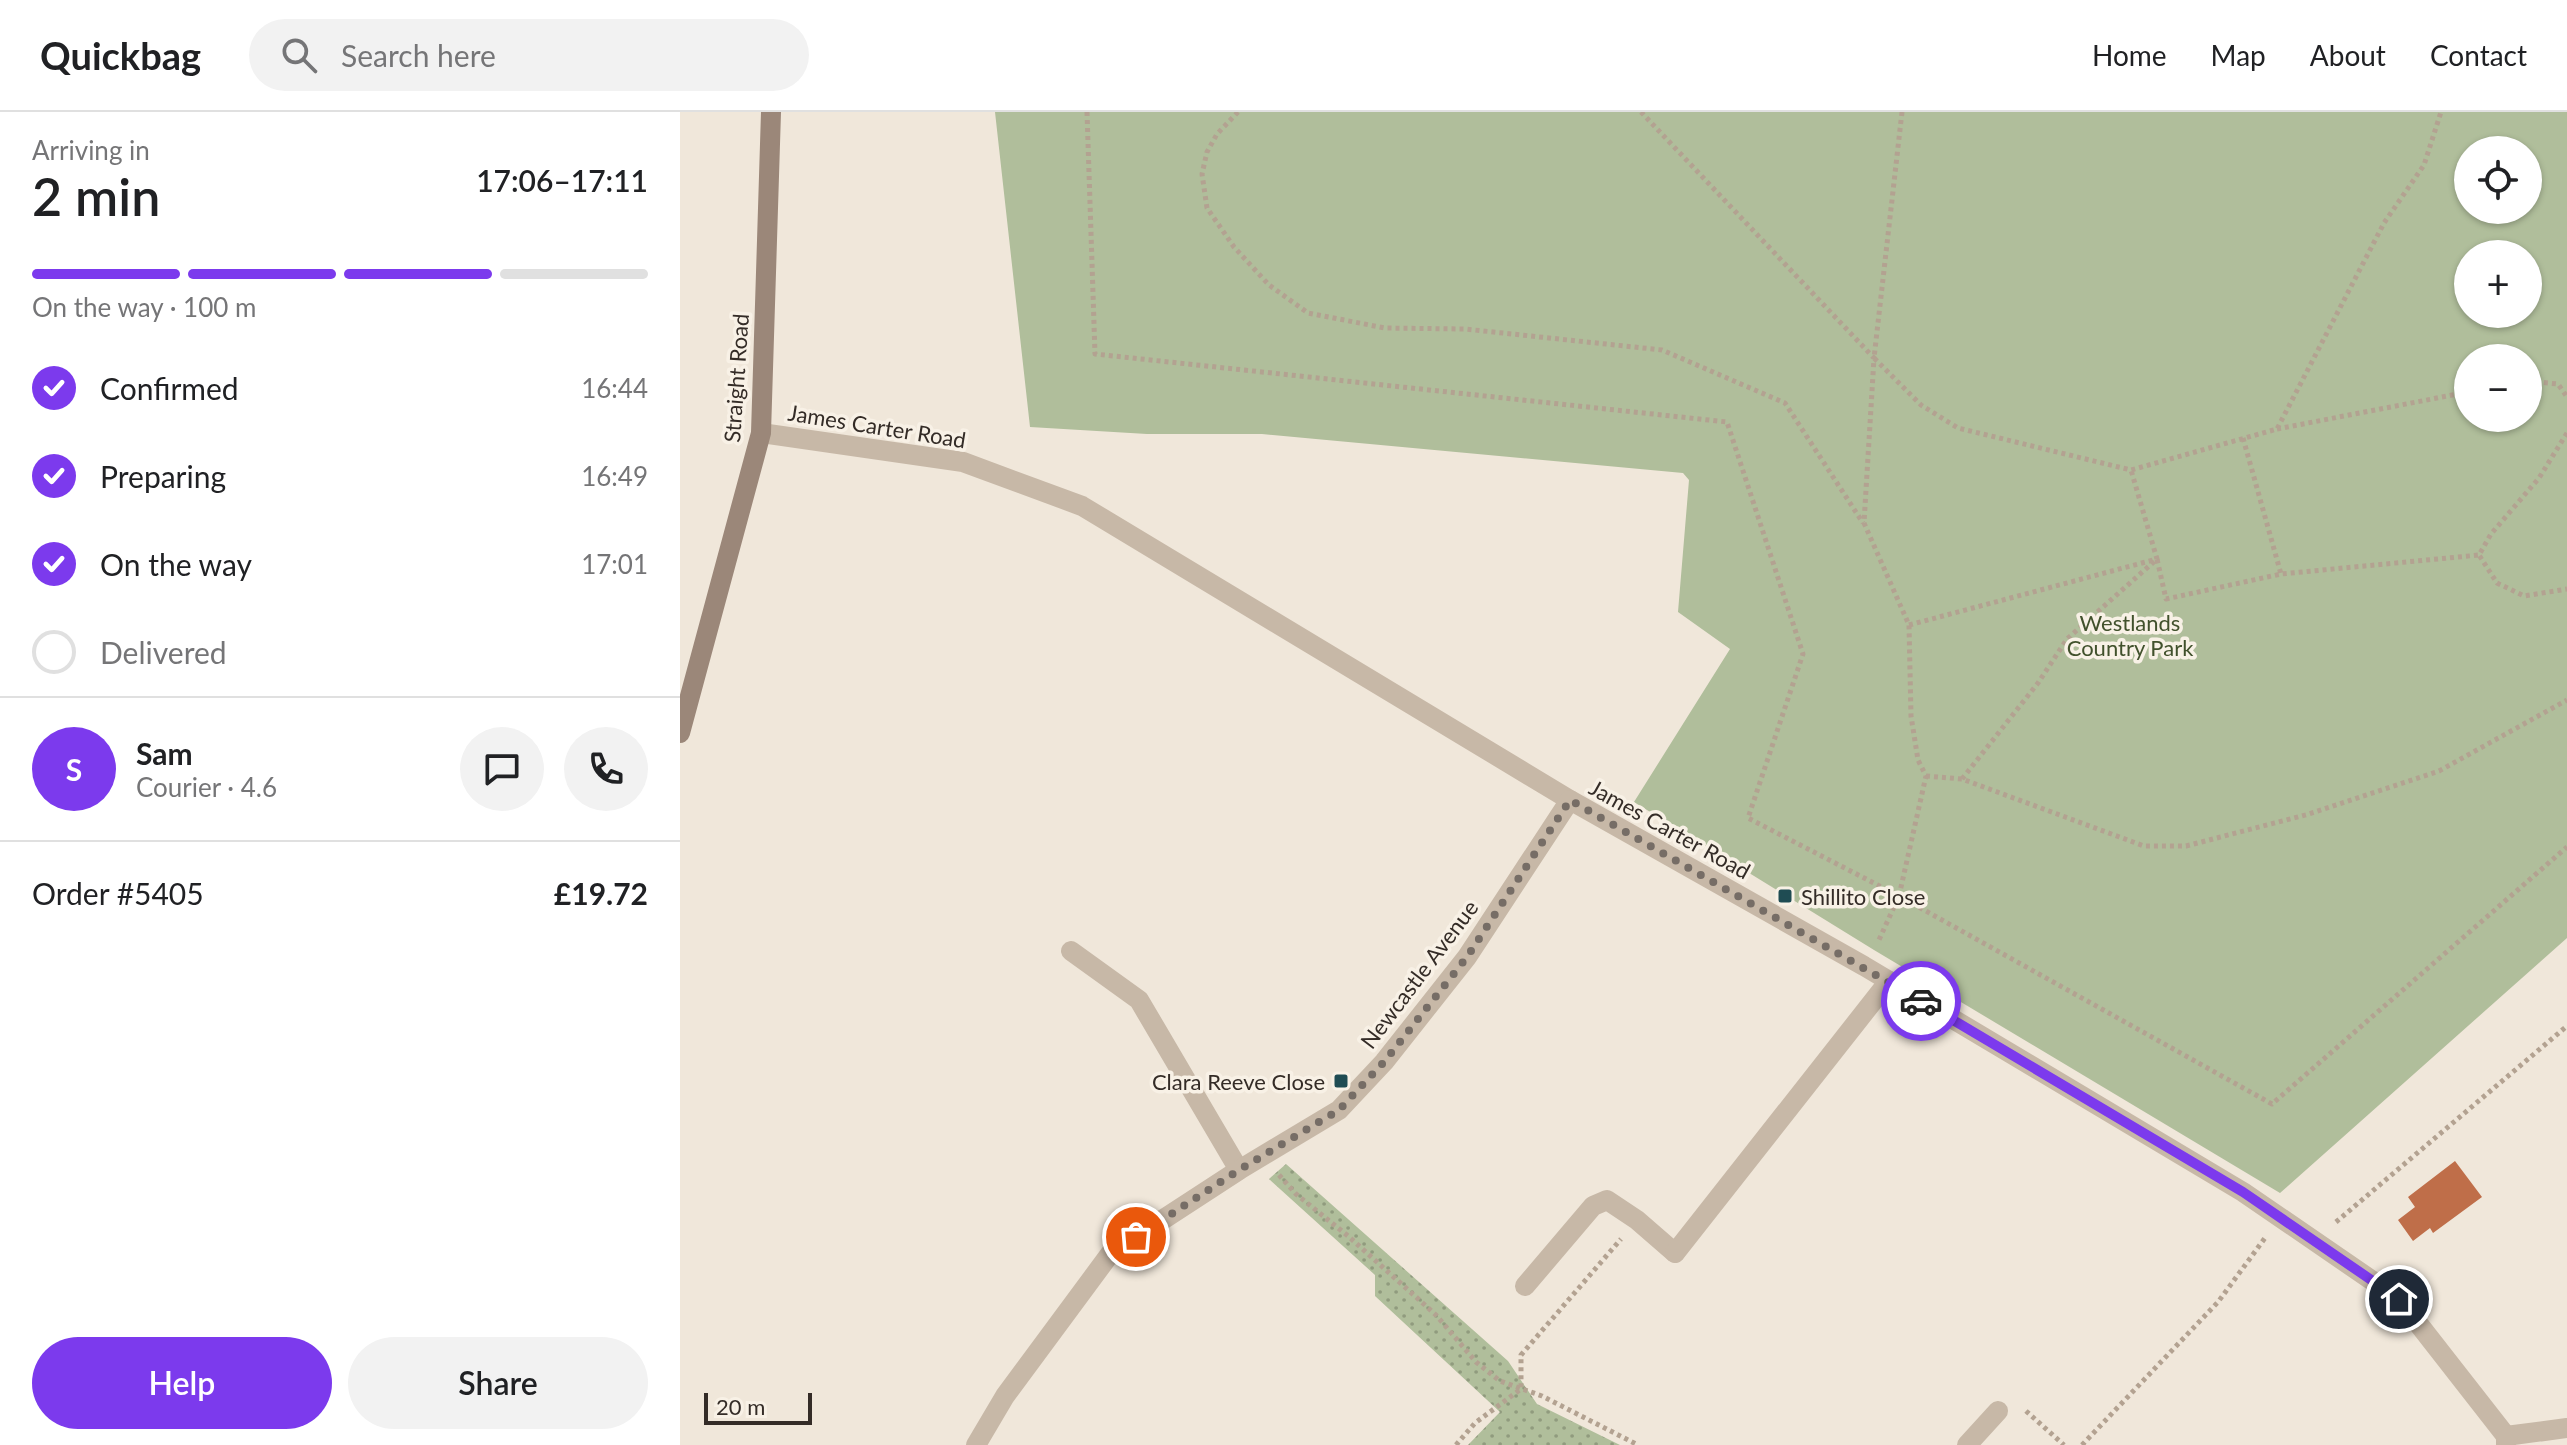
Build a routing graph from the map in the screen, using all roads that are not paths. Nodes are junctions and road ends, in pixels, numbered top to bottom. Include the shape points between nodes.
1 (771, 112) edge
2 (761, 433) junction
3 (680, 733) edge
4 (1570, 800) junction
5 (1071, 951) dead end
6 (1889, 981) junction
7 (1239, 1170) junction
8 (1525, 1286) dead end
9 (1998, 1411) road end
10 (2567, 1428) edge
11 (2506, 1441) edge
12 (976, 1445) edge
13 (1967, 1445) edge

1 - 2 street, Straight Road
2 - 3 street, Straight Road
2 - 4 street, James Carter Road via 963,462 1082,506
4 - 6 street, James Carter Road
4 - 7 street, Newcastle Avenue via 1467,957 1384,1062 1339,1110
5 - 7 street via 1139,1000
6 - 8 street via 1675,1253 1607,1200 1593,1206
6 - 11 street, James Carter Road via 2243,1192 2399,1299
7 - 12 street, Newcastle Avenue via 1110,1254 1005,1396
9 - 13 street
10 - 11 street

